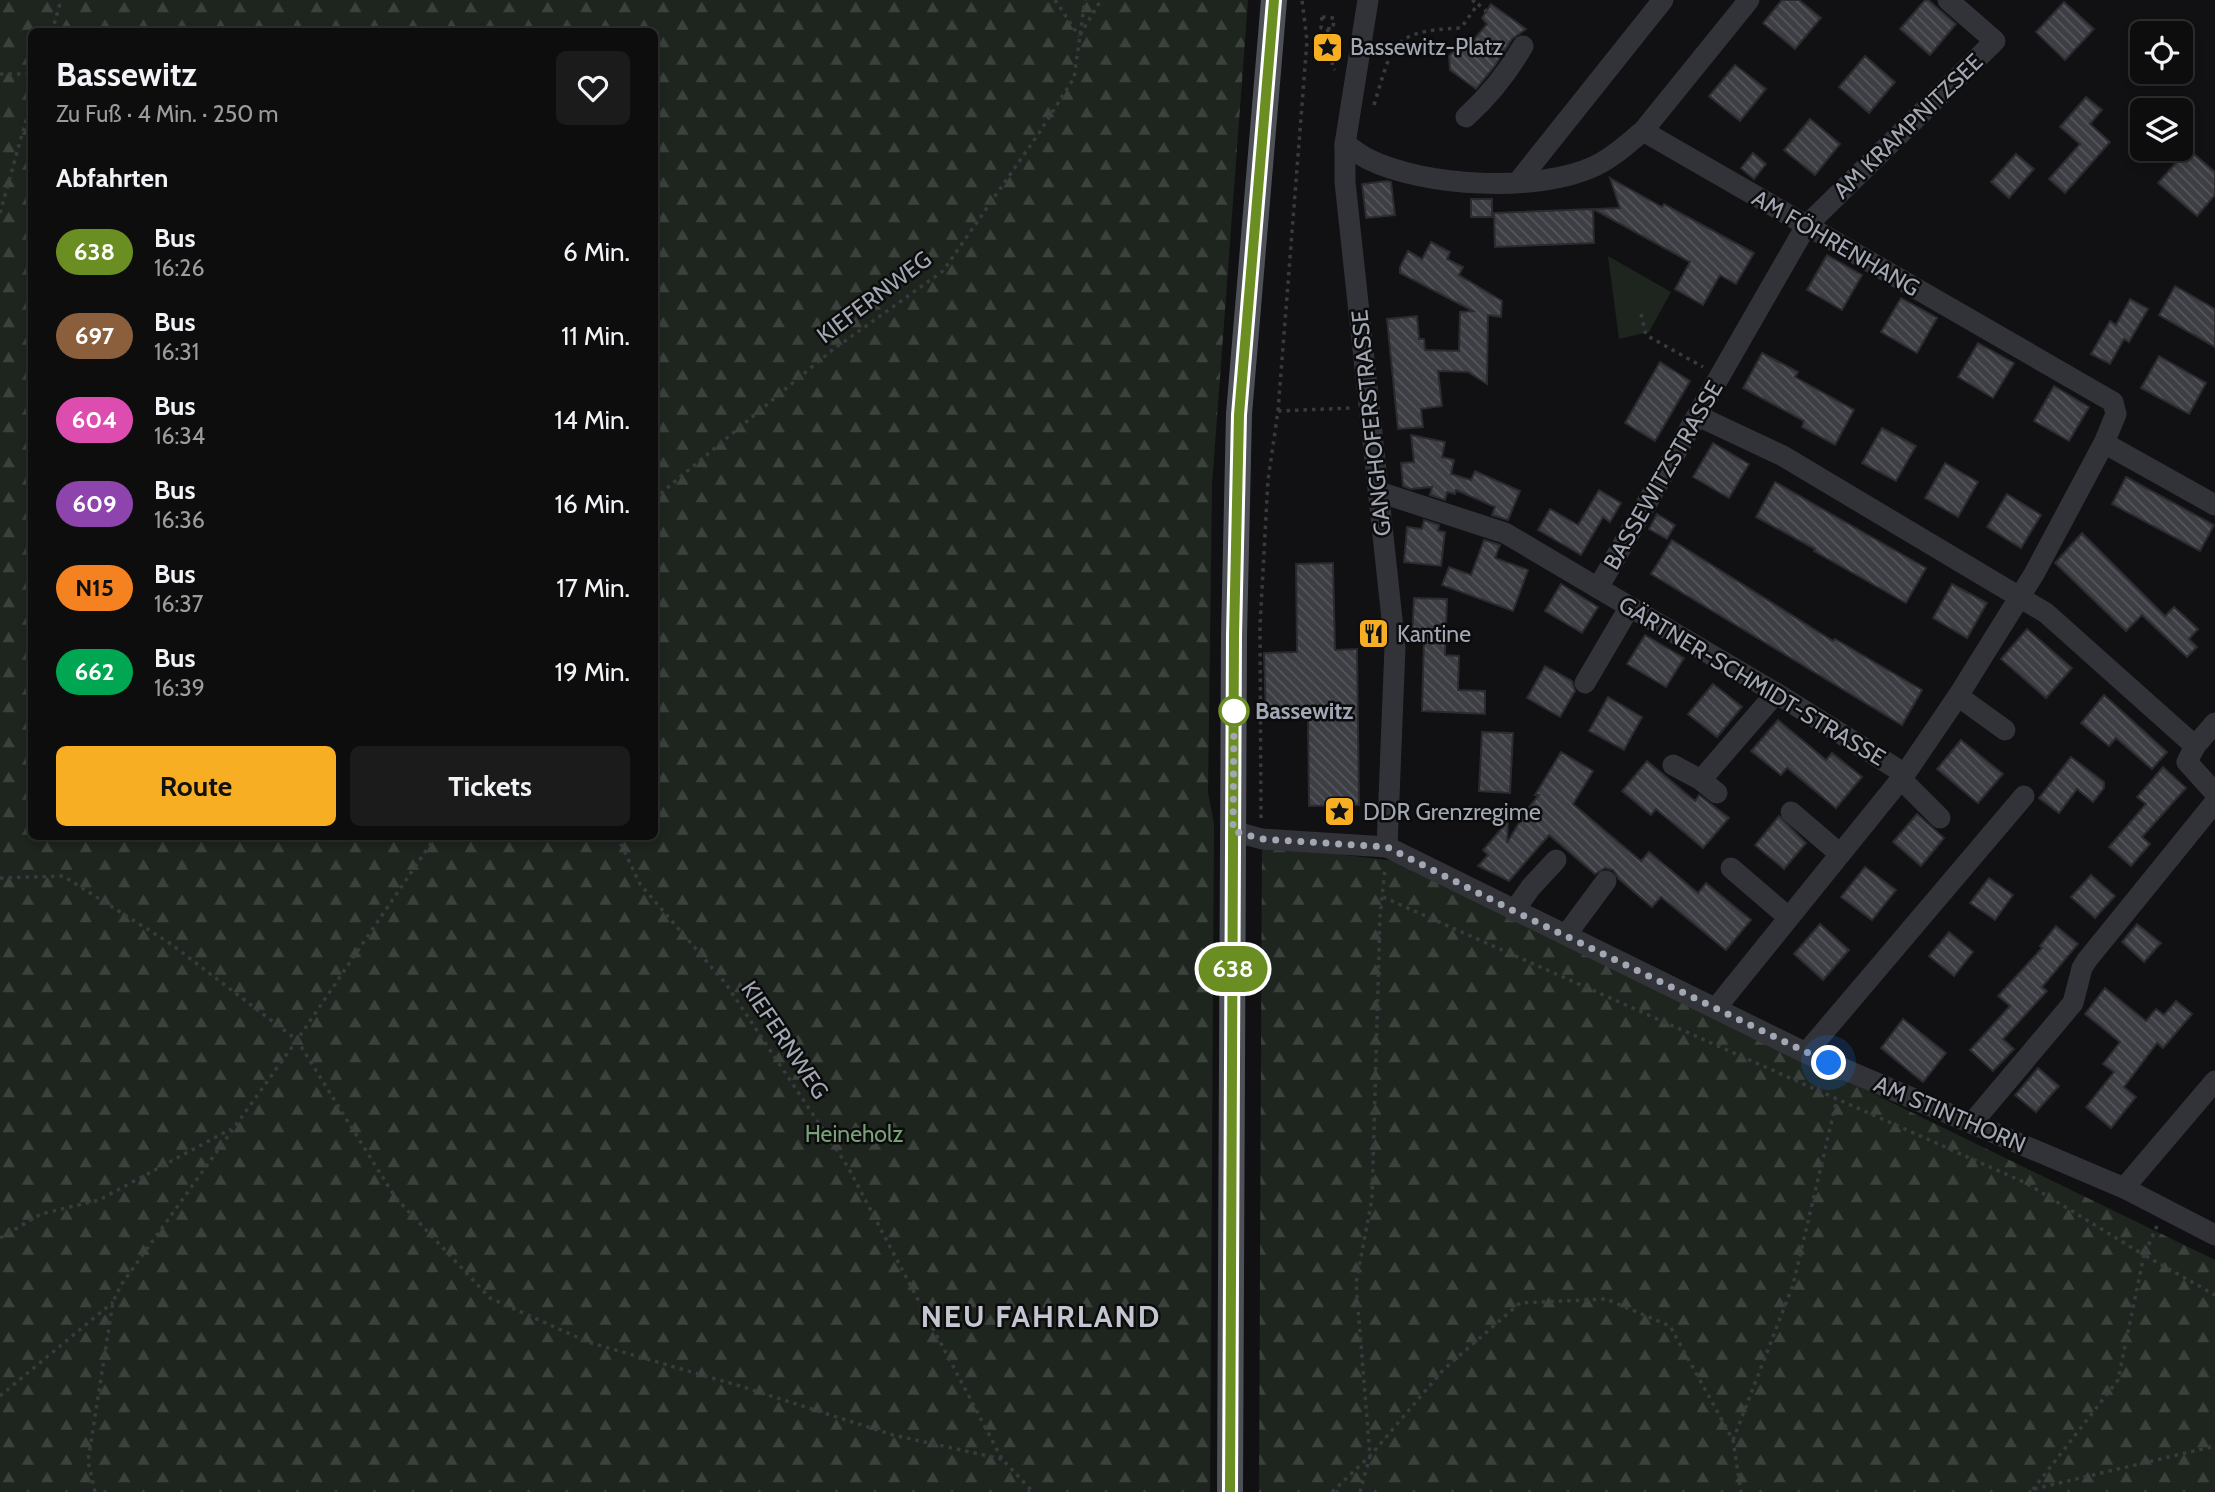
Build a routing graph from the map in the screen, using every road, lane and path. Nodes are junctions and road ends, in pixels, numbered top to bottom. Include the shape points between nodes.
1 (61, 0) edge
2 (1055, 0) edge
3 (1085, 0) edge
4 (1101, 0) edge
5 (1274, 0) edge
6 (1302, 0) edge
7 (1368, 0) edge
8 (1472, 0) edge
9 (1663, 0) edge
10 (1749, 0) edge
11 (1948, 0) edge
12 (1478, 4) junction
13 (1486, 12) dead end
14 (53, 28) edge
15 (1327, 29) junction
16 (1079, 37) junction
17 (1523, 46) dead end
18 (0, 74) edge
19 (28, 74) edge
20 (1339, 74) dead end
21 (1374, 105) dead end
22 (28, 113) edge
23 (1466, 117) dead end
24 (1643, 131) junction
25 (1345, 144) junction
26 (1518, 182) junction
27 (0, 213) edge
28 (1806, 226) junction
29 (1641, 314) dead end
30 (1720, 376) junction
31 (1369, 408) junction
32 (1278, 411) junction
33 (1698, 415) junction
34 (2104, 443) junction
35 (1379, 492) junction
36 (658, 496) edge
37 (2215, 505) edge
38 (1598, 588) junction
39 (2020, 597) junction
40 (1629, 608) junction
41 (1585, 683) dead end
42 (1776, 692) junction
43 (1958, 696) junction
44 (2215, 723) edge
45 (2005, 730) dead end
46 (2195, 746) junction
47 (1673, 765) dead end
48 (1903, 777) junction
49 (2215, 793) edge
50 (2024, 796) dead end
51 (2215, 802) edge
52 (1791, 812) dead end
53 (1940, 818) dead end
54 (1233, 831) junction
55 (1262, 839) junction
56 (433, 840) edge
57 (619, 840) edge
58 (1387, 847) junction
59 (1840, 853) junction
60 (1556, 860) dead end
61 (1731, 868) dead end
62 (0, 878) edge
63 (1606, 881) dead end
64 (1382, 897) junction
65 (1514, 911) junction
66 (1788, 917) junction
67 (1566, 935) junction
68 (1716, 1008) junction
69 (297, 1040) junction
70 (1806, 1053) junction
71 (2215, 1081) edge
72 (1837, 1099) junction
73 (1972, 1123) junction
74 (233, 1128) junction
75 (2124, 1188) junction
76 (2166, 1209) junction
77 (2215, 1236) edge
78 (0, 1238) edge
79 (2144, 1255) junction
80 (2215, 1295) edge
81 (113, 1301) junction
82 (0, 1396) edge
83 (1733, 1440) junction
84 (2215, 1446) edge
85 (1370, 1456) junction
86 (1002, 1459) junction
87 (2032, 1490) edge
88 (95, 1492) edge
89 (1033, 1492) edge
90 (1230, 1492) edge
91 (1332, 1492) edge
92 (1360, 1492) edge
93 (1741, 1492) edge

1 - 14 path
2 - 16 path
3 - 16 path, KIEFERNWEG
4 - 16 path
5 - 54 main road via 1239,415
6 - 32 path via 1307,41
7 - 25 street, GANGHOFERSTRASSE
8 - 12 path
9 - 26 street
10 - 24 street
11 - 28 street, AM KRAMPNITZSEE via 1995,41
12 - 13 path
12 - 21 path via 1461,28 1423,31 1394,46
15 - 15 path via 1321,28 1322,17 1334,18 1333,29
15 - 20 path via 1334,48 1332,66
16 - 36 path, KIEFERNWEG via 1074,78 943,271 831,351
17 - 23 street via 1508,73
18 - 19 path
22 - 27 path
24 - 26 street via 1593,167 1567,176
24 - 28 street, AM FÖHRENHANG
25 - 26 street via 1367,158 1422,176
25 - 31 street, GANGHOFERSTRASSE
28 - 30 street, BASSEWITZSTRASSE
28 - 34 street, AM FÖHRENHANG via 2113,402 2116,415
29 - 30 path via 1646,334
30 - 33 street, BASSEWITZSTRASSE
31 - 32 path
31 - 35 street, GANGHOFERSTRASSE
32 - 55 path via 1268,480 1260,626
33 - 38 street, BASSEWITZSTRASSE
33 - 39 street via 1783,456
34 - 37 street
34 - 39 street, AM FÖHRENHANG
35 - 38 street, BASSEWITZSTRASSE via 1505,533
35 - 58 street, GANGHOFERSTRASSE via 1395,647
38 - 40 street, GÄRTNER-SCHMIDT-STRASSE
39 - 43 street, GÄRTNER-SCHMIDT-STRASSE
39 - 46 street via 2046,612
40 - 41 street
40 - 42 street, GÄRTNER-SCHMIDT-STRASSE
42 - 47 street via 1709,787
42 - 48 street, GÄRTNER-SCHMIDT-STRASSE
43 - 45 street
43 - 48 street, GÄRTNER-SCHMIDT-STRASSE
44 - 46 street
46 - 49 street via 2187,762
48 - 53 street
48 - 59 street, GÄRTNER-SCHMIDT-STRASSE
50 - 70 street
51 - 73 street via 2087,960 2073,1003
52 - 59 street
54 - 55 street, AM STINTHORN
54 - 90 main road
55 - 58 street, AM STINTHORN
56 - 69 path
57 - 86 path, KIEFERNWEG via 640,884 726,984 848,1167
58 - 64 path
58 - 65 street, AM STINTHORN
59 - 66 street, GÄRTNER-SCHMIDT-STRASSE
60 - 65 street
61 - 66 street
62 - 69 path via 63,876 171,944
63 - 67 street
64 - 72 path
64 - 85 path via 1372,1199 1356,1283
65 - 67 street, AM STINTHORN
66 - 68 street, GÄRTNER-SCHMIDT-STRASSE
67 - 68 street, AM STINTHORN
68 - 70 street, AM STINTHORN
69 - 74 path
69 - 86 path via 396,1196 490,1298 588,1342 893,1436
70 - 73 street, AM STINTHORN
71 - 75 street
72 - 79 path via 2026,1184
72 - 83 path via 1793,1285
73 - 75 street, AM STINTHORN
74 - 78 path via 99,1200 41,1214
74 - 81 path
75 - 76 street, AM STINTHORN
76 - 77 street, AM STINTHORN
76 - 79 path
79 - 80 path
79 - 87 path via 2118,1380
81 - 82 path
81 - 88 path via 88,1461
83 - 85 path via 1670,1326 1606,1299 1520,1303 1443,1370
83 - 93 path
84 - 87 path
85 - 91 path
85 - 92 path
86 - 89 path, KIEFERNWEG

